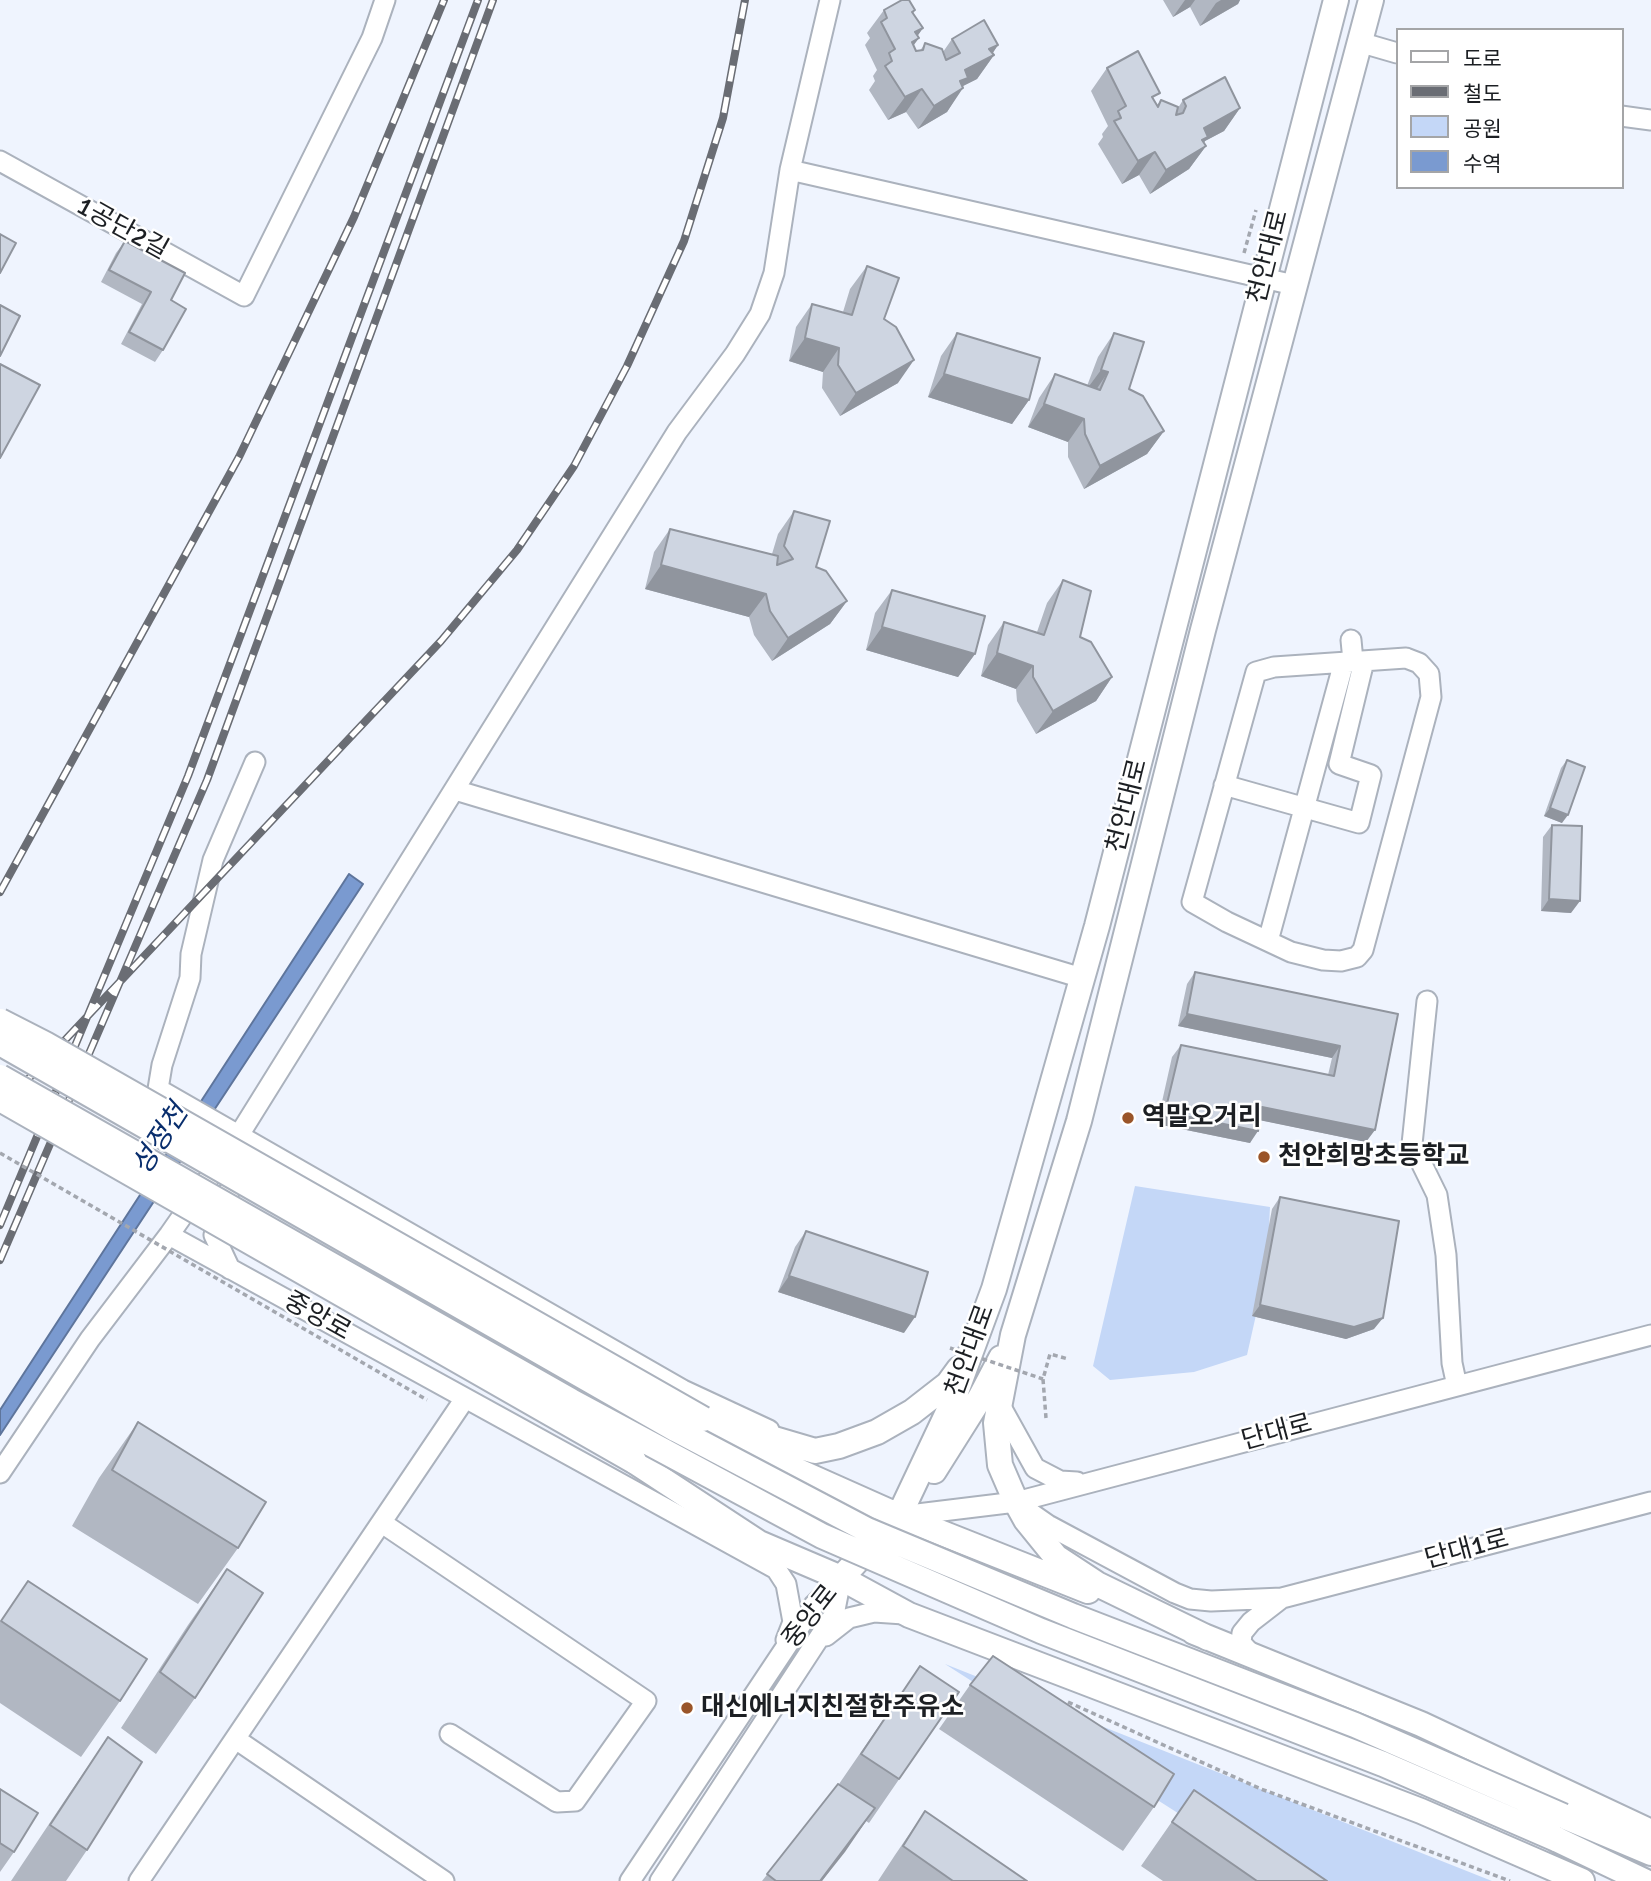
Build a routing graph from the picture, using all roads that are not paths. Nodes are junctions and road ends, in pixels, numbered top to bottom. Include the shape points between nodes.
1 (385, 0) edge
2 (830, 0) edge
3 (1336, 0) edge
4 (1370, 0) edge
5 (1359, 42) junction
6 (1396, 53) edge
7 (1623, 116) edge
8 (1651, 120) edge
9 (0, 161) edge
10 (790, 170) junction
11 (1264, 278) junction
12 (1294, 285) junction
13 (1350, 639) dead end
14 (1354, 661) junction
15 (256, 762) dead end
16 (1224, 785) junction
17 (455, 790) junction
18 (1305, 807) junction
19 (1268, 941) junction
20 (1082, 978) junction
21 (1427, 1001) dead end
22 (0, 1021) edge
23 (0, 1043) edge
24 (0, 1077) edge
25 (0, 1099) edge
26 (239, 1135) junction
27 (291, 1164) junction
28 (229, 1191) junction
29 (169, 1235) junction
30 (230, 1269) junction
31 (1013, 1335) junction
32 (1651, 1335) edge
33 (960, 1352) junction
34 (1457, 1386) junction
35 (464, 1400) junction
36 (1000, 1405) junction
37 (703, 1419) junction
38 (815, 1451) junction
39 (0, 1473) edge
40 (1089, 1483) junction
41 (1016, 1502) junction
42 (1651, 1502) edge
43 (900, 1516) junction
44 (382, 1523) junction
45 (759, 1543) junction
46 (776, 1569) junction
47 (841, 1578) junction
48 (1282, 1598) junction
49 (909, 1615) junction
50 (1208, 1638) junction
51 (814, 1646) junction
52 (1253, 1656) junction
53 (773, 1668) junction
54 (450, 1734) dead end
55 (237, 1740) junction
56 (1559, 1828) junction
57 (1651, 1832) edge
58 (1651, 1853) edge
59 (1567, 1879) edge
60 (139, 1881) edge
61 (444, 1881) edge
62 (630, 1881) edge
63 (660, 1881) edge
64 (1644, 1881) edge

1 - 9 street, 1공단2길 via 372,38 244,296
2 - 10 street
3 - 11 main road, 천안대로
4 - 5 main road, 천안대로
5 - 6 street
5 - 12 main road, 천안대로
7 - 8 street
10 - 11 street
10 - 17 street via 774,273 760,314 677,432
11 - 12 street
11 - 20 main road, 천안대로
12 - 31 main road, 천안대로 via 1079,1121
13 - 14 street
14 - 16 street via 1256,672
14 - 18 street
14 - 18 street via 1339,764 1371,775 1359,822
14 - 19 street via 1406,658 1419,663 1429,674 1431,697 1363,950 1357,957 1323,960
15 - 26 street via 213,860 191,954 190,978 162,1065 159,1089
16 - 18 street
16 - 19 street via 1192,902
17 - 20 street
17 - 26 street
18 - 19 street
20 - 33 main road, 천안대로 via 994,1289
21 - 34 street via 1412,1144 1437,1195
22 - 37 main road, bridge
23 - 56 main road, bridge via 677,1430 867,1531 1355,1725
24 - 56 main road, bridge via 571,1401 822,1536 1041,1631
25 - 45 main road, bridge via 634,1461
26 - 27 street
26 - 28 street
26 - 29 street
27 - 28 street via 248,1170
27 - 38 street via 683,1390
28 - 30 street via 214,1235
29 - 30 street, 중앙로
29 - 39 street via 90,1339
30 - 35 street, 중앙로
31 - 36 main road
31 - 43 main road via 945,1456
32 - 34 street, 단대로
33 - 38 main road via 948,1384 912,1412 877,1432
33 - 43 main road, 천안대로 via 950,1408
34 - 40 street, 단대로
35 - 44 street
35 - 46 street, 중앙로
36 - 40 street via 1035,1468 1060,1481
36 - 41 main road via 996,1423 1000,1465
37 - 38 main road
37 - 43 main road via 798,1471
40 - 41 street, 단대로
41 - 43 street, 단대로
41 - 48 street via 1048,1525 1190,1599
41 - 50 main road via 1056,1557 1097,1584
42 - 48 street, 단대1로
43 - 47 main road, 천안대로
43 - 50 main road
44 - 54 street via 646,1701 575,1801 557,1802
44 - 55 street
45 - 46 street
45 - 47 main road
46 - 53 street via 786,1584 793,1622
47 - 49 main road
47 - 51 street, 중앙로 via 834,1615
47 - 53 street, 중앙로 via 814,1605
48 - 52 street via 1242,1633 1241,1643
49 - 51 street via 874,1612 849,1618
49 - 59 main road via 1421,1811
50 - 52 main road
51 - 63 street, 중앙로
52 - 57 main road via 1420,1724
53 - 62 street, 중앙로
55 - 60 street
55 - 61 street
56 - 58 main road
56 - 64 main road

